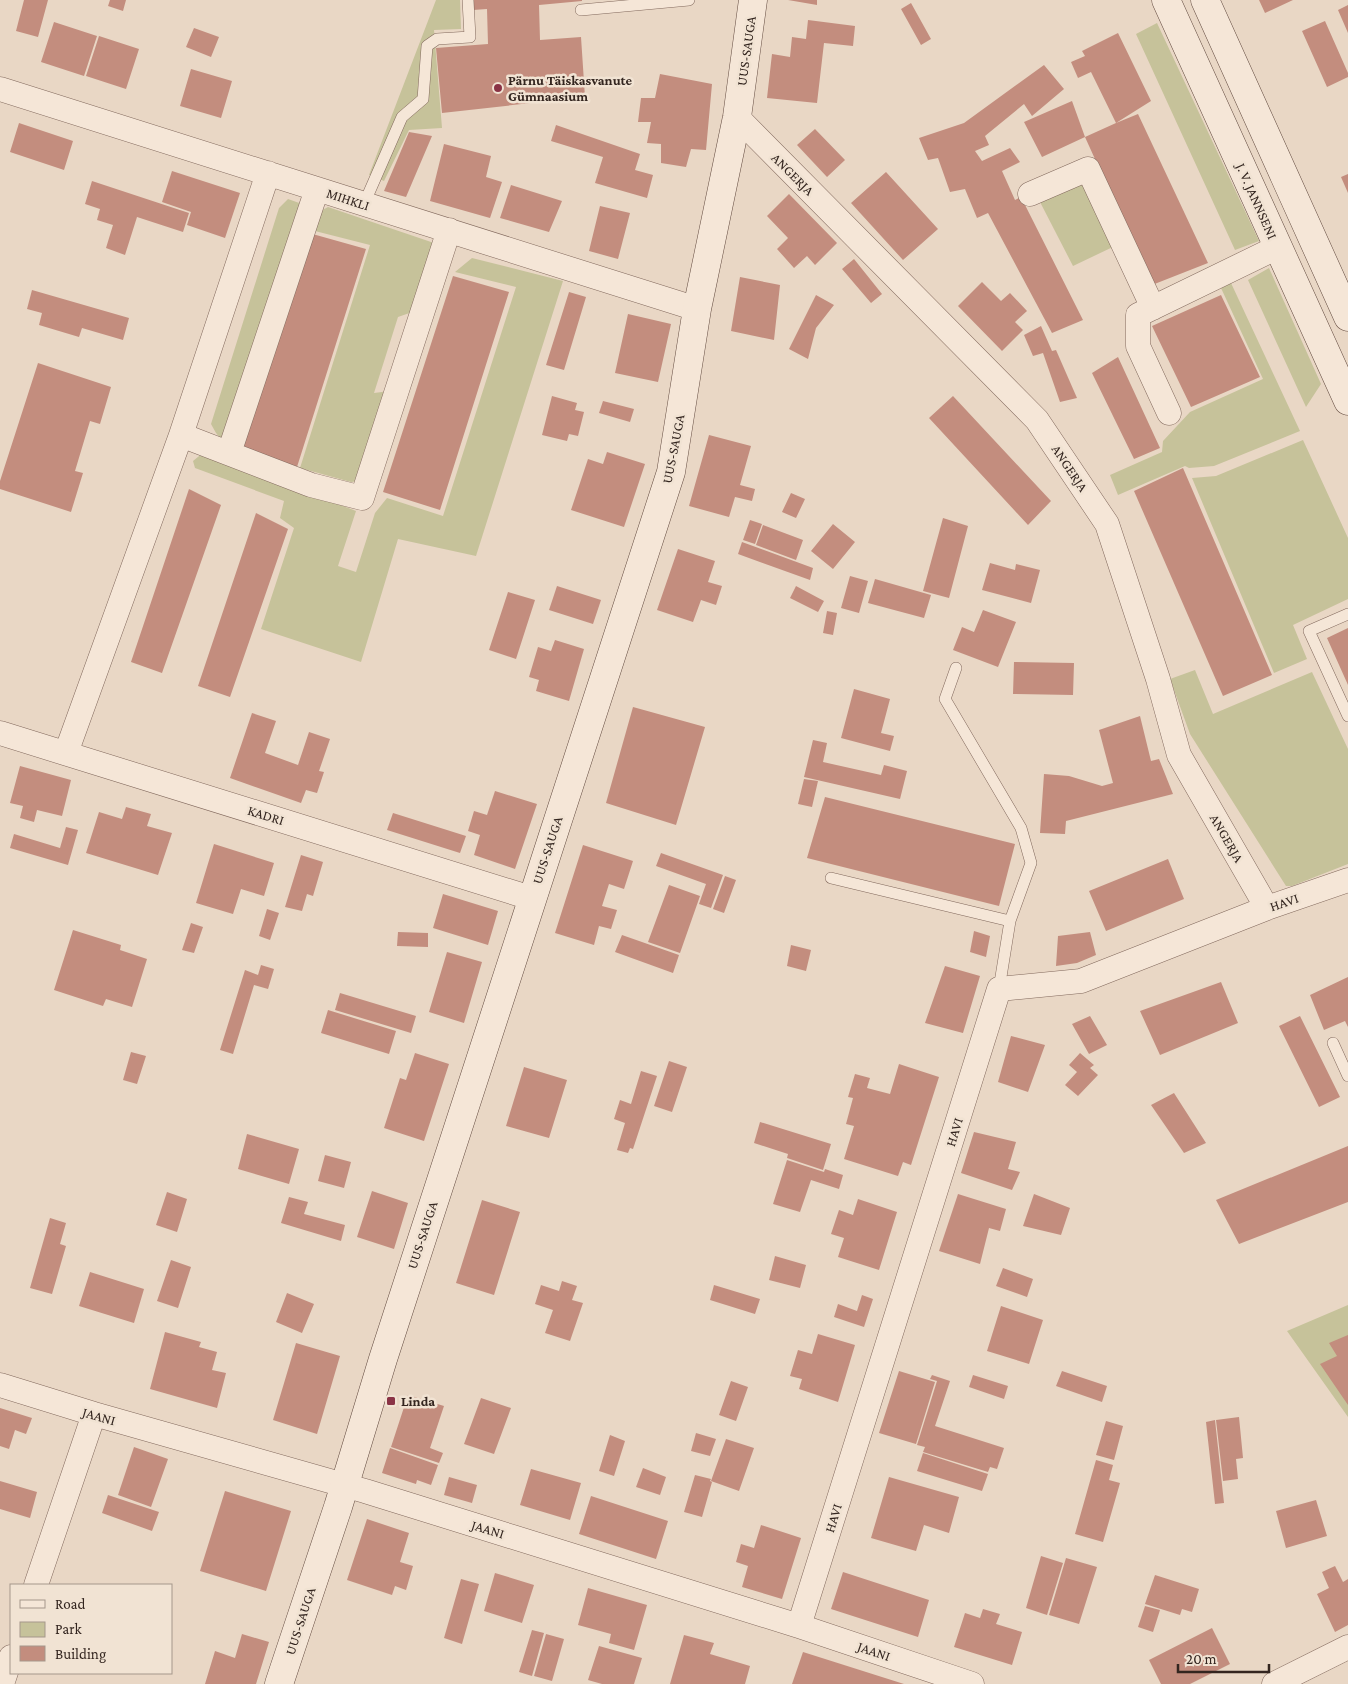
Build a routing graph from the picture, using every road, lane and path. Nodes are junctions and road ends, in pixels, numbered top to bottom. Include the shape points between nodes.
1 (468, 0) edge
2 (689, 0) edge
3 (753, 0) edge
4 (1166, 0) edge
5 (1205, 0) edge
6 (581, 10) dead end
7 (0, 89) edge
8 (737, 117) junction
9 (268, 173) junction
10 (317, 189) junction
11 (1030, 194) dead end
12 (364, 204) junction
13 (449, 230) junction
14 (1278, 247) junction
15 (1153, 308) junction
16 (697, 309) junction
17 (1348, 317) edge
18 (1348, 401) edge
19 (1169, 413) dead end
20 (181, 435) junction
21 (229, 454) junction
22 (1348, 614) edge
23 (956, 668) dead end
24 (1348, 716) edge
25 (0, 732) edge
26 (66, 753) junction
27 (831, 878) dead end
28 (1348, 880) edge
29 (532, 898) junction
30 (1267, 908) junction
31 (1010, 920) junction
32 (999, 989) junction
33 (1333, 1043) dead end
34 (1348, 1076) edge
35 (0, 1385) edge
36 (94, 1414) junction
37 (344, 1485) junction
38 (36, 1584) edge
39 (799, 1626) junction
40 (1348, 1647) edge
41 (10, 1660) edge
42 (2, 1684) edge
43 (279, 1684) edge
44 (972, 1684) edge
45 (1274, 1684) edge

1 - 12 lane via 470,37 437,39 427,46 423,99 402,117
2 - 6 lane
3 - 8 street, UUS-SAUGA
4 - 14 street, J. V. JANNSENI
5 - 17 street
7 - 9 street, MIHKLI
8 - 16 street, UUS-SAUGA
8 - 30 street, ANGERJA via 1037,420 1107,524 1158,679 1179,756
9 - 10 street, MIHKLI
9 - 20 street
10 - 12 street, MIHKLI
10 - 21 street
11 - 15 street via 1088,169
12 - 13 street, MIHKLI
13 - 16 street, MIHKLI
13 - 21 street via 362,498 311,485
14 - 15 street
14 - 18 street, J. V. JANNSENI
15 - 19 street via 1138,315 1138,346
16 - 29 street, UUS-SAUGA via 671,472
20 - 21 street
20 - 26 street
22 - 24 lane via 1309,631
23 - 31 lane via 945,699 1021,828 1031,863
25 - 26 street, KADRI
26 - 29 street, KADRI
27 - 31 lane
28 - 30 street, HAVI
29 - 37 street, UUS-SAUGA via 382,1358
30 - 32 street, HAVI via 1081,981
31 - 32 lane
32 - 39 street, HAVI
33 - 34 lane
35 - 36 street, JAANI
36 - 37 street, JAANI
36 - 38 street
37 - 39 street, JAANI
37 - 43 street, UUS-SAUGA
39 - 44 street, JAANI
40 - 45 street
41 - 42 street

